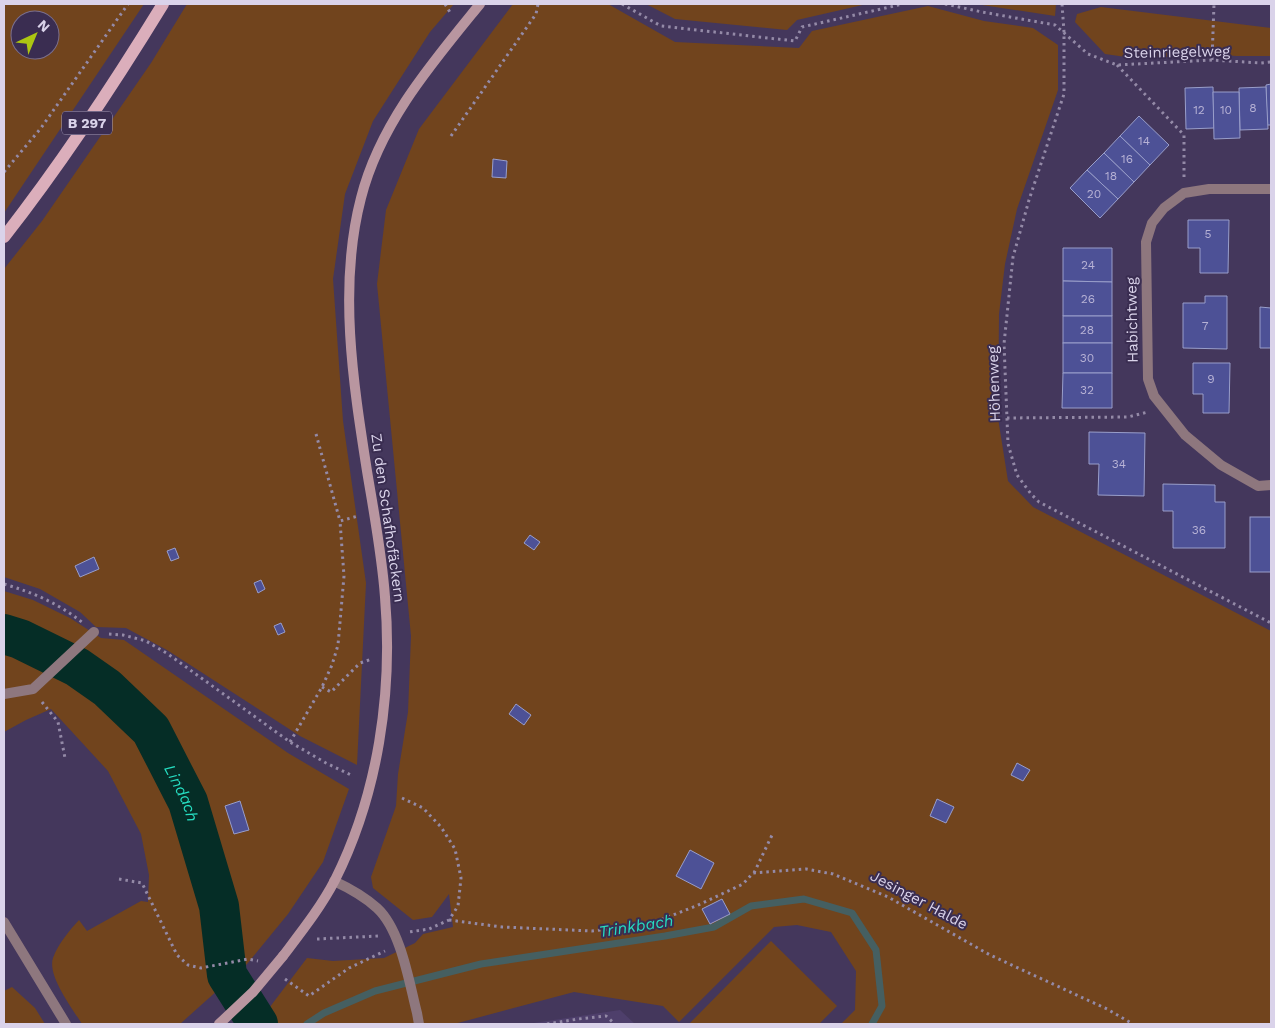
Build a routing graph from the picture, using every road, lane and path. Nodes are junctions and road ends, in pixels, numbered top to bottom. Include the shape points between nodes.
1 (128, 4) edge
2 (164, 4) edge
3 (480, 4) edge
4 (538, 4) edge
5 (622, 4) edge
6 (903, 4) edge
7 (945, 4) edge
8 (1062, 4) edge
9 (1214, 4) edge
10 (1064, 32) junction
11 (1212, 60) junction
12 (1271, 62) edge
13 (1117, 65) junction
14 (451, 136) dead end
15 (4, 172) edge
16 (1271, 189) edge
17 (1184, 193) junction
18 (4, 237) edge
19 (1164, 409) junction
20 (1006, 418) junction
21 (316, 434) dead end
22 (1271, 485) edge
23 (374, 511) junction
24 (340, 521) junction
25 (4, 584) edge
26 (1271, 622) edge
27 (94, 632) junction
28 (387, 658) junction
29 (322, 687) junction
30 (32, 689) junction
31 (4, 694) edge
32 (290, 742) junction
33 (65, 758) dead end
34 (351, 774) dead end
35 (402, 798) dead end
36 (773, 833) dead end
37 (753, 873) junction
38 (119, 879) dead end
39 (334, 881) junction
40 (449, 920) junction
41 (4, 922) edge
42 (396, 935) junction
43 (316, 939) dead end
44 (400, 946) junction
45 (262, 962) dead end
46 (282, 976) dead end
47 (66, 1024) edge
48 (219, 1024) edge
49 (419, 1024) edge
50 (547, 1024) edge
51 (615, 1024) edge
52 (1133, 1024) edge

1 - 15 path via 40,128
2 - 18 main road, B 297 via 98,106
3 - 23 street, Zu den Schafhofäckern via 399,110 374,156 352,235 350,319 355,394
4 - 14 path via 536,14
5 - 6 path via 661,26 795,41 802,27
7 - 10 path, Steinriegelweg via 1055,25
8 - 10 path, Höhenweg
9 - 11 path
10 - 13 path, Steinriegelweg via 1088,54
10 - 20 path, Höhenweg via 1064,94 1013,257 1004,344
11 - 12 path, Steinriegelweg
11 - 13 path, Steinriegelweg
13 - 17 path via 1184,134
16 - 17 street, Habichtweg via 1209,189
17 - 19 street, Habichtweg via 1164,208 1152,223 1146,242 1148,379 1154,396
19 - 20 path via 1128,417
19 - 22 street, Habichtweg via 1184,435 1221,465 1258,486
20 - 26 path, Höhenweg via 1008,444 1017,475 1040,502
21 - 24 path
23 - 24 path
23 - 28 street, Zu den Schafhofäckern via 385,598
24 - 29 path via 344,576 338,645
25 - 27 path via 37,594
27 - 30 street
27 - 32 path via 123,635 161,649
28 - 29 path via 360,663 331,692
28 - 39 street, Zu den Schafhofäckern via 383,716 367,798
29 - 32 path
30 - 31 street
30 - 33 path via 58,722
32 - 34 path
35 - 40 path via 423,808 455,849 461,878 458,906
36 - 37 path
37 - 40 path via 743,884 650,924 592,931 502,927
37 - 52 path, Jesinger Halde via 806,869 833,874 888,897 990,955
38 - 45 path via 142,883 178,955 188,965 201,968 248,959
39 - 42 street via 378,909
39 - 48 street, Zu den Schafhofäckern, bridge via 283,956
40 - 42 path via 429,929
41 - 47 street
42 - 43 path
42 - 44 street
44 - 46 path via 349,968 309,996
44 - 49 street
50 - 51 path via 606,1016

